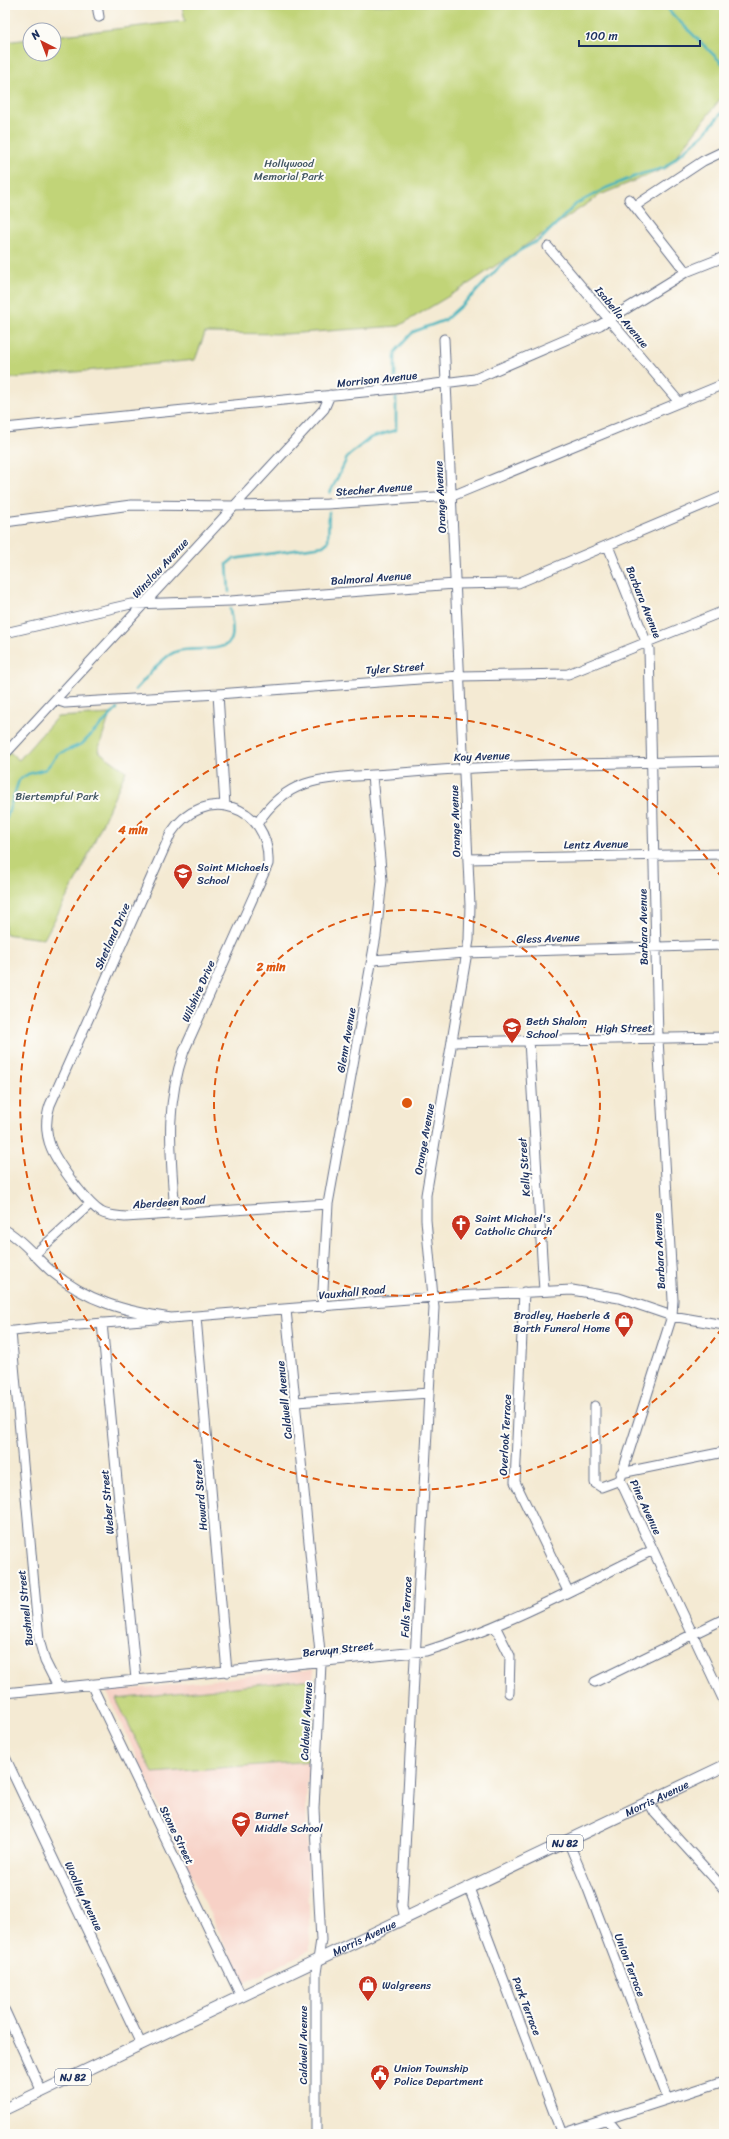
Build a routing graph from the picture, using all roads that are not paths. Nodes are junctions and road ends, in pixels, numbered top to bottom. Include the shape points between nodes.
1 (97, 5) edge
2 (99, 17) dead end
3 (724, 151) edge
4 (548, 247) dead end
5 (724, 257) edge
6 (686, 272) junction
7 (608, 320) junction
8 (444, 339) dead end
9 (446, 383) junction
10 (724, 384) edge
11 (330, 395) junction
12 (679, 402) junction
13 (5, 428) edge
14 (452, 496) junction
15 (724, 496) edge
16 (235, 506) junction
17 (5, 522) edge
18 (608, 546) junction
19 (456, 584) junction
20 (144, 604) junction
21 (724, 611) edge
22 (5, 633) edge
23 (647, 641) junction
24 (460, 676) junction
25 (218, 694) junction
26 (56, 700) junction
27 (5, 754) edge
28 (724, 761) edge
29 (651, 762) junction
30 (464, 768) junction
31 (372, 776) junction
32 (225, 806) junction
33 (257, 824) junction
34 (724, 854) edge
35 (653, 855) junction
36 (468, 859) junction
37 (724, 945) edge
38 (655, 947) junction
39 (466, 953) junction
40 (372, 960) junction
41 (724, 1037) edge
42 (658, 1039) junction
43 (452, 1042) junction
44 (529, 1042) junction
45 (90, 1204) junction
46 (328, 1204) junction
47 (175, 1214) junction
48 (5, 1230) edge
49 (34, 1255) junction
50 (544, 1290) junction
51 (524, 1292) junction
52 (434, 1297) junction
53 (322, 1307) junction
54 (286, 1310) junction
55 (196, 1316) junction
56 (672, 1316) junction
57 (171, 1318) junction
58 (102, 1324) junction
59 (724, 1325) edge
60 (8, 1332) edge
61 (429, 1393) junction
62 (296, 1402) junction
63 (595, 1406) dead end
64 (724, 1452) edge
65 (621, 1477) junction
66 (653, 1550) junction
67 (568, 1591) junction
68 (724, 1619) edge
69 (494, 1626) junction
70 (692, 1634) junction
71 (416, 1654) junction
72 (321, 1663) junction
73 (228, 1672) junction
74 (136, 1679) junction
75 (595, 1682) dead end
76 (91, 1684) junction
77 (58, 1687) junction
78 (5, 1693) edge
79 (509, 1693) dead end
80 (724, 1701) edge
81 (5, 1757) edge
82 (724, 1766) edge
83 (649, 1802) junction
84 (568, 1841) junction
85 (469, 1888) junction
86 (724, 1889) edge
87 (405, 1918) junction
88 (319, 1960) junction
89 (241, 1996) junction
90 (5, 2011) edge
91 (141, 2044) junction
92 (724, 2080) edge
93 (42, 2092) junction
94 (668, 2099) junction
95 (5, 2109) edge
96 (607, 2119) junction
97 (316, 2134) edge
98 (562, 2134) edge
99 (619, 2134) edge

1 - 2 street
3 - 6 street via 632,202
4 - 7 street, Isabella Avenue
5 - 6 street, Morrison Avenue
6 - 7 street, Morrison Avenue
7 - 9 street, Morrison Avenue via 487,375
7 - 12 street, Isabella Avenue
8 - 9 street, Orange Avenue
9 - 11 street, Morrison Avenue
9 - 14 street, Orange Avenue
10 - 12 street, Stecher Avenue
11 - 13 street, Morrison Avenue
11 - 16 street, Winslow Avenue via 324,409
12 - 14 street, Stecher Avenue
14 - 16 street, Stecher Avenue via 327,504
14 - 19 street, Orange Avenue
15 - 18 street, Balmoral Avenue
16 - 17 street, Stecher Avenue via 131,505
16 - 20 street, Winslow Avenue
18 - 19 street, Balmoral Avenue via 518,582
18 - 23 street, Barbara Avenue
19 - 20 street, Balmoral Avenue via 230,601
19 - 24 street, Orange Avenue
20 - 22 street, Balmoral Avenue via 131,604
20 - 26 street, Winslow Avenue
21 - 23 street, Tyler Street
23 - 24 street, Tyler Street via 568,674
23 - 29 street, Barbara Avenue
24 - 25 street, Tyler Street
24 - 30 street, Orange Avenue
25 - 26 street, Tyler Street via 65,702
25 - 32 street
26 - 27 street, Winslow Avenue
28 - 29 street, Kay Avenue
29 - 30 street, Kay Avenue
29 - 35 street, Barbara Avenue
30 - 31 street, Kay Avenue
30 - 36 street, Orange Avenue
31 - 33 street, Kay Avenue via 321,780 297,787 274,802
31 - 40 street, Glenn Avenue via 382,880
32 - 33 street, Wilshire Drive via 245,813
32 - 45 street, Shetland Drive via 198,808 180,820 171,833 48,1111 46,1130 50,1149 56,1161
33 - 47 street, Wilshire Drive via 267,842 268,867 184,1051 172,1092 169,1131
34 - 35 street, Lentz Avenue
35 - 36 street, Lentz Avenue
35 - 38 street, Barbara Avenue
36 - 39 street, Orange Avenue via 470,905
37 - 38 street, Gless Avenue
38 - 39 street, Gless Avenue
38 - 42 street, Barbara Avenue
39 - 40 street, Gless Avenue
39 - 43 street, Orange Avenue
40 - 46 street, Glenn Avenue
41 - 42 street, High Street
42 - 44 street, High Street
42 - 56 street, Barbara Avenue via 674,1300
43 - 44 street, High Street
43 - 52 street, Orange Avenue via 426,1195
44 - 50 street, Kelly Street
45 - 47 street, Aberdeen Road via 102,1213 125,1217
45 - 49 street
46 - 47 street, Aberdeen Road
46 - 53 street, Glenn Avenue
48 - 49 street, Vauxhall Road
49 - 57 street, Vauxhall Road via 67,1284 84,1294 113,1307
50 - 51 street, Vauxhall Road
50 - 56 street, Vauxhall Road via 572,1290 605,1295
51 - 52 street, Vauxhall Road
51 - 67 street, Overlook Terrace via 515,1482
52 - 53 street, Vauxhall Road
52 - 61 street, Falls Terrace
53 - 54 street, Vauxhall Road
54 - 55 street, Vauxhall Road
54 - 62 street, Caldwell Avenue
55 - 57 street, Vauxhall Road
55 - 73 street, Howard Street
56 - 59 street, Vauxhall Road
56 - 65 street, Pine Avenue
57 - 58 street
58 - 60 street
58 - 74 street, Weber Street
60 - 77 street, Bushnell Street via 39,1640 45,1661
61 - 62 street
61 - 71 street, Falls Terrace
62 - 72 street, Caldwell Avenue
63 - 65 street via 595,1483 601,1487
64 - 65 street
65 - 66 street, Pine Avenue
66 - 67 street, Berwyn Street
66 - 70 street, Pine Avenue
67 - 69 street, Berwyn Street
68 - 70 street
69 - 71 street, Berwyn Street
69 - 79 street via 510,1656
70 - 75 street
70 - 80 street, Pine Avenue
71 - 72 street, Berwyn Street
71 - 87 street, Falls Terrace via 402,1906
72 - 73 street, Berwyn Street
72 - 88 street, Caldwell Avenue via 314,1809 321,1940
73 - 74 street, Berwyn Street
74 - 76 street, Berwyn Street
76 - 77 street, Berwyn Street
76 - 89 street, Stone Street
77 - 78 street, Berwyn Street
81 - 91 street, Woolley Avenue
82 - 83 main road, Morris Avenue / NJ 82
83 - 84 main road, Morris Avenue / NJ 82
83 - 86 street
84 - 85 main road, Morris Avenue / NJ 82
84 - 94 street, Union Terrace
85 - 87 main road, Morris Avenue / NJ 82
85 - 98 street, Park Terrace
87 - 88 main road, Morris Avenue / NJ 82
88 - 89 main road, Morris Avenue / NJ 82
88 - 97 street, Caldwell Avenue via 316,1973
89 - 91 main road, Morris Avenue / NJ 82
90 - 93 street
91 - 93 main road, Morris Avenue / NJ 82
92 - 94 street
93 - 95 main road, Morris Avenue / NJ 82
94 - 96 street
96 - 98 street
96 - 99 street

